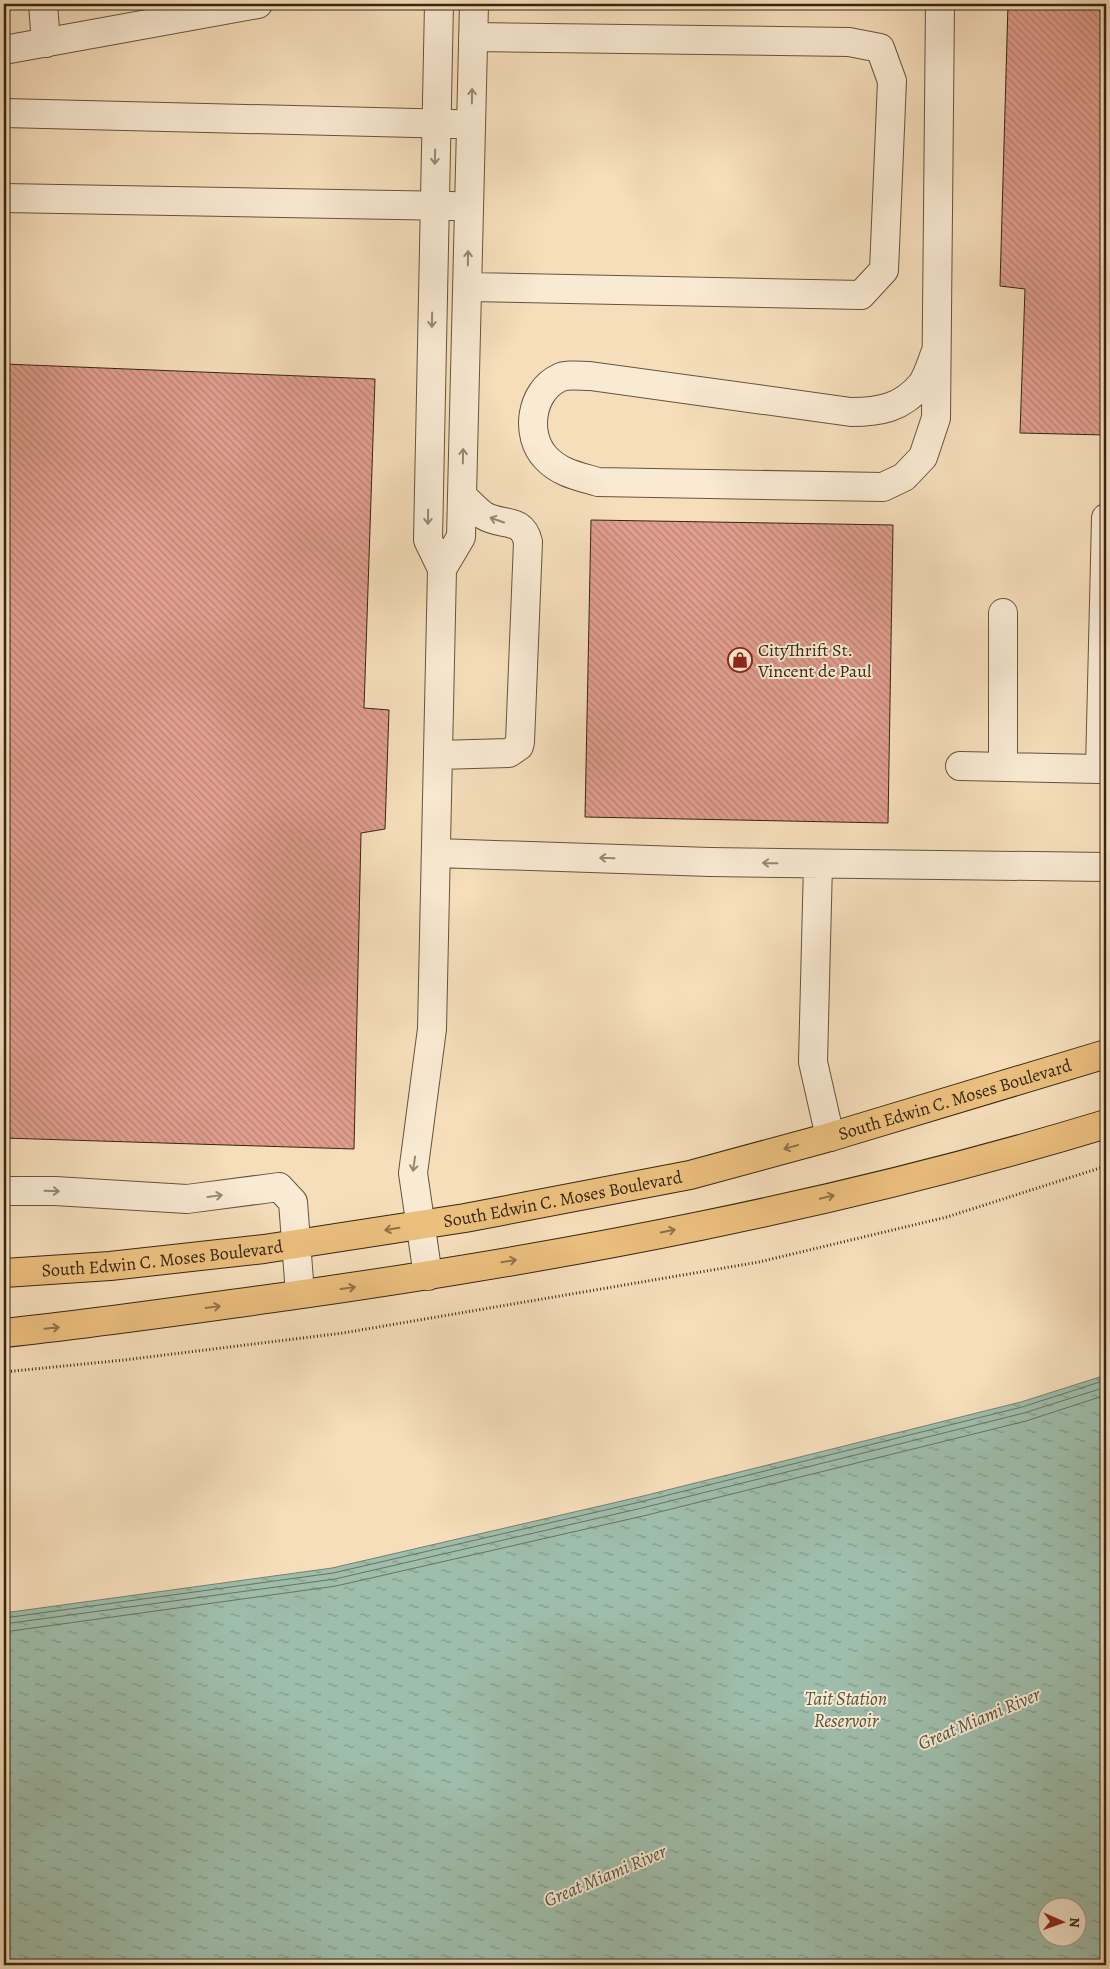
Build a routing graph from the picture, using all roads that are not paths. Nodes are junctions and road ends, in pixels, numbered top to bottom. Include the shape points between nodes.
1 (43, 4) edge
2 (438, 4) edge
3 (474, 4) edge
4 (940, 4) edge
5 (247, 5) edge
6 (473, 37) junction
7 (46, 42) junction
8 (4, 50) edge
9 (4, 113) edge
10 (436, 124) junction
11 (471, 125) junction
12 (4, 198) edge
13 (434, 205) junction
14 (469, 206) junction
15 (468, 287) junction
16 (936, 351) junction
17 (462, 496) junction
18 (1106, 518) edge
19 (442, 569) junction
20 (1004, 613) dead end
21 (1103, 737) edge
22 (438, 755) junction
23 (960, 766) dead end
24 (1003, 767) junction
25 (1103, 770) edge
26 (436, 853) junction
27 (818, 864) junction
28 (1106, 867) edge
29 (1106, 1054) edge
30 (1106, 1124) edge
31 (830, 1137) junction
32 (4, 1191) edge
33 (420, 1225) junction
34 (295, 1244) junction
35 (4, 1273) edge
36 (428, 1276) junction
37 (300, 1294) junction
38 (4, 1333) edge

1 - 7 lane
2 - 10 lane
3 - 6 lane
4 - 16 lane
5 - 7 lane
11 -> 6 lane
6 - 15 lane via 849,42 880,48 892,81 884,270 861,295
7 - 8 lane
9 - 10 lane
10 - 11 lane
10 -> 13 lane
11 - 14 lane
12 - 13 lane
13 - 14 lane
13 -> 19 lane via 428,540
15 -> 14 lane
17 -> 15 lane
16 - 16 lane via 922,383 899,404 874,412 851,412 590,376 560,377 541,391 533,411 534,437 545,457 564,472 598,482 883,487 904,477 923,457 936,418
17 - 19 lane via 461,537
22 -> 17 lane via 509,753 520,742 526,531 518,525 483,515
18 - 21 lane
19 - 22 lane
20 - 24 lane
21 - 25 lane
22 - 26 lane
23 - 24 lane
24 - 25 lane
27 -> 26 lane
26 -> 33 lane via 432,1028 412,1173
27 - 28 lane
27 - 31 lane via 813,1062
29 - 31 main road, South Edwin C. Moses Boulevard
36 -> 30 main road via 790,1206 1005,1154
31 -> 33 main road, South Edwin C. Moses Boulevard via 690,1175
32 -> 34 lane via 187,1199 279,1187 293,1202
33 -> 34 main road, South Edwin C. Moses Boulevard
33 - 36 lane
34 - 35 main road, South Edwin C. Moses Boulevard via 110,1266
34 - 37 lane
37 -> 36 main road
38 -> 37 main road

